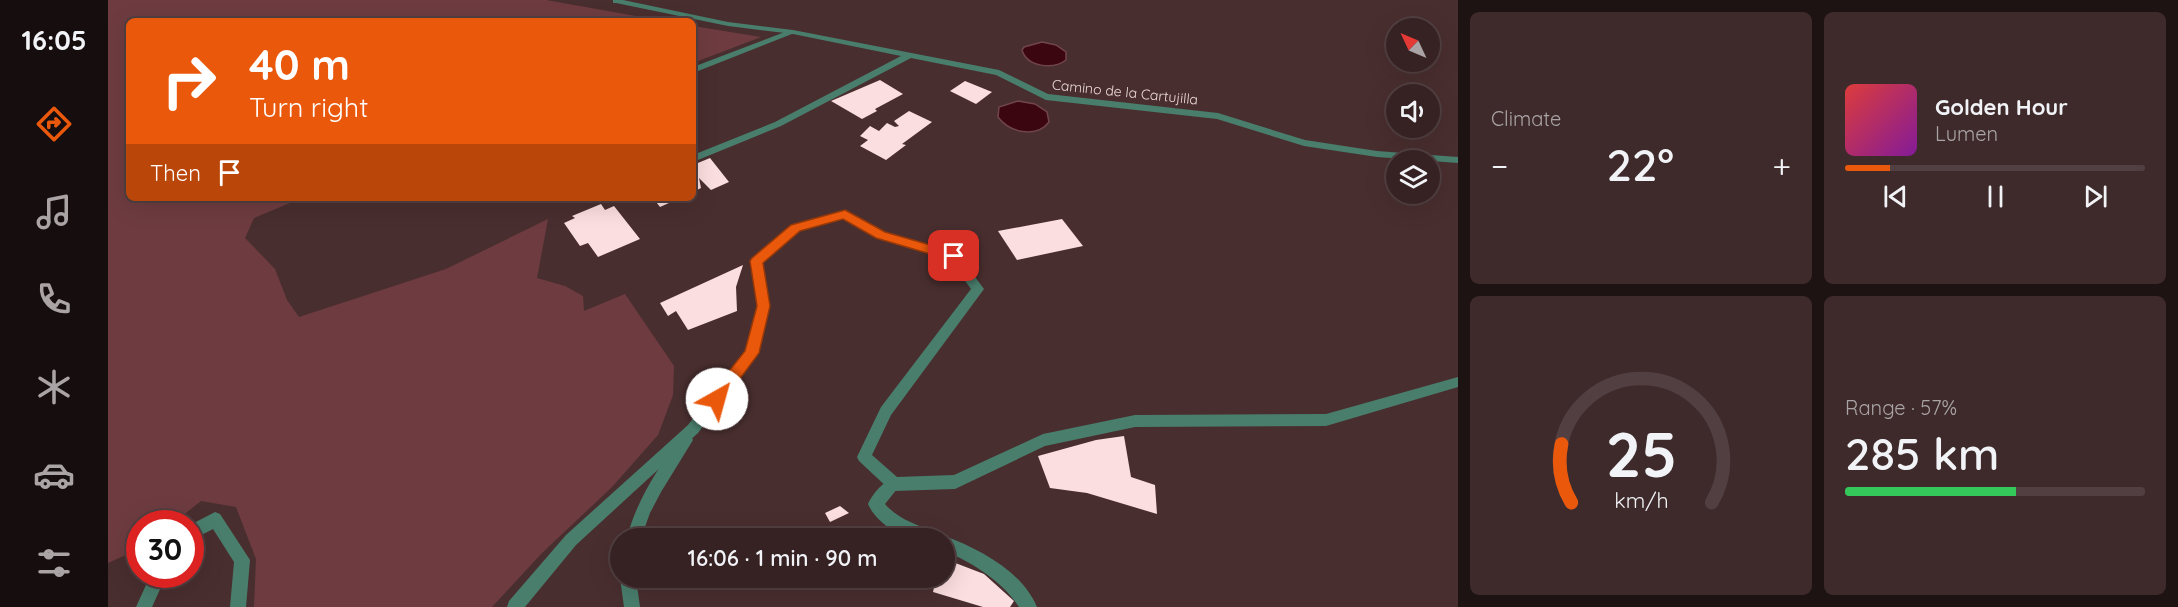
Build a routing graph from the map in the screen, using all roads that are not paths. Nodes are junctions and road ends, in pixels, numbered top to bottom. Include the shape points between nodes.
1 (615, 0) edge
2 (793, 32) junction
3 (910, 55) junction
4 (696, 69) edge
5 (696, 158) edge
6 (1458, 160) edge
7 (1458, 382) edge
8 (693, 429) junction
9 (894, 484) junction
10 (204, 526) edge
11 (637, 528) edge
12 (902, 528) edge
13 (955, 547) edge
14 (153, 588) edge
15 (629, 588) edge
16 (144, 607) edge
17 (238, 607) edge
18 (515, 607) edge
19 (632, 607) edge
20 (1029, 607) edge

1 - 2 street, Camino de la Cartujilla via 728,24
2 - 3 street, Camino de la Cartujilla
2 - 4 street
3 - 5 street via 778,124
3 - 6 street, Camino de la Cartujilla via 999,73 1046,98 1218,116 1304,143
7 - 9 street via 1326,420 1136,421 1043,440 955,482
8 - 9 street via 752,353 764,306 756,261 795,228 845,214 880,235 954,256 978,289 886,411 864,456
8 - 11 street via 662,473
8 - 18 street via 572,540
9 - 12 street via 875,504
10 - 17 street via 215,519 242,560
13 - 20 street via 1021,594
14 - 16 street
15 - 19 street

